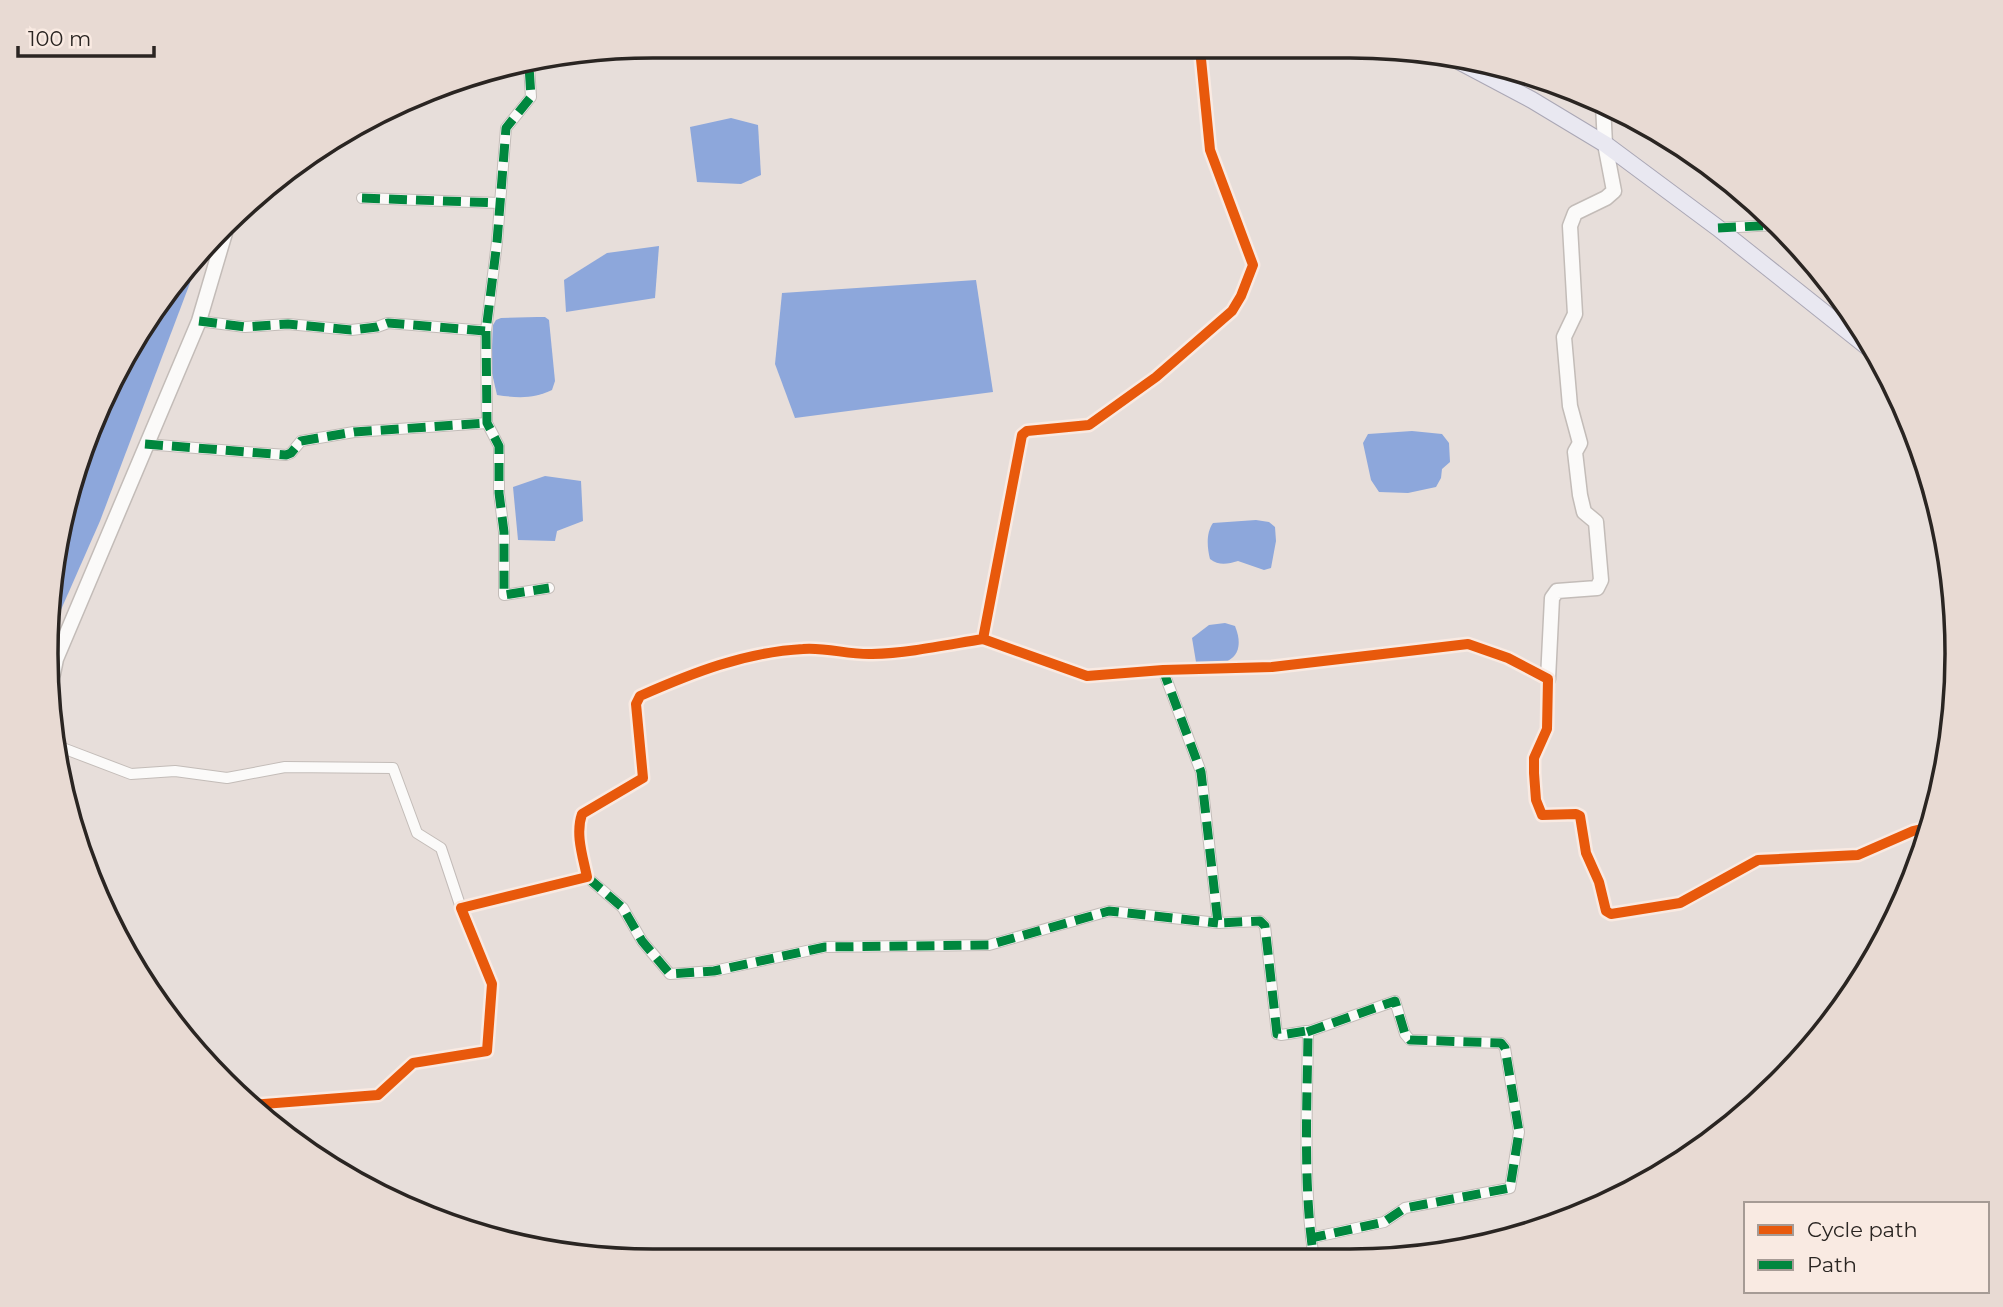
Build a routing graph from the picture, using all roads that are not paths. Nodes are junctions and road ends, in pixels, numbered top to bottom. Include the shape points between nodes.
1 (1201, 58) edge
2 (529, 71) edge
3 (1480, 72) edge
4 (1604, 115) edge
5 (1605, 144) junction
6 (362, 198) dead end
7 (499, 203) junction
8 (1764, 226) edge
9 (1718, 228) junction
10 (222, 243) edge
11 (200, 321) junction
12 (486, 331) junction
13 (1852, 335) edge
14 (487, 423) junction
15 (145, 444) junction
16 (548, 588) dead end
17 (983, 639) junction
18 (58, 654) edge
19 (1163, 670) junction
20 (1548, 679) junction
21 (66, 749) edge
22 (1919, 830) edge
23 (587, 877) junction
24 (461, 908) junction
25 (1218, 923) junction
26 (1307, 1032) junction
27 (265, 1104) edge
28 (1311, 1238) junction
29 (1312, 1249) edge

1 - 17 street via 1210,149 1253,265 1232,312 1156,377 1089,425 1022,435
2 - 7 street via 531,97 506,128
3 - 5 main road
4 - 5 street
5 - 9 main road
5 - 20 street via 1614,191 1575,213 1570,226 1575,314 1564,337 1570,405 1580,443 1575,452 1580,495 1584,512 1596,522 1601,580 1597,589 1557,591 1552,597
6 - 7 street
7 - 12 street
8 - 9 street
9 - 13 main road
10 - 11 street
11 - 12 street via 351,330 388,323
11 - 15 street
12 - 14 street
14 - 15 street via 354,432 301,441 286,455
14 - 16 street via 499,446 505,595
15 - 18 street
17 - 19 street via 1087,676
17 - 23 street via 870,654 789,650 691,673 640,696 636,704 643,778 582,814 580,842
19 - 20 street via 1272,667 1468,644
19 - 25 street via 1201,772
20 - 22 street via 1547,729 1535,758 1536,800 1542,815 1580,816 1586,853 1611,914 1680,903 1758,860 1858,855
21 - 24 street via 131,774 175,771 227,778 285,767 393,768 417,833 441,848
23 - 24 street
23 - 25 street via 623,908 642,941 670,974 714,971 825,947 989,945 1109,911
24 - 27 street via 492,984 487,1051 413,1063 378,1095
25 - 26 street via 1260,921 1265,926 1277,1034
26 - 28 street
26 - 28 street via 1395,1001 1410,1040 1501,1043 1519,1132 1510,1188 1405,1209 1384,1222
28 - 29 street

